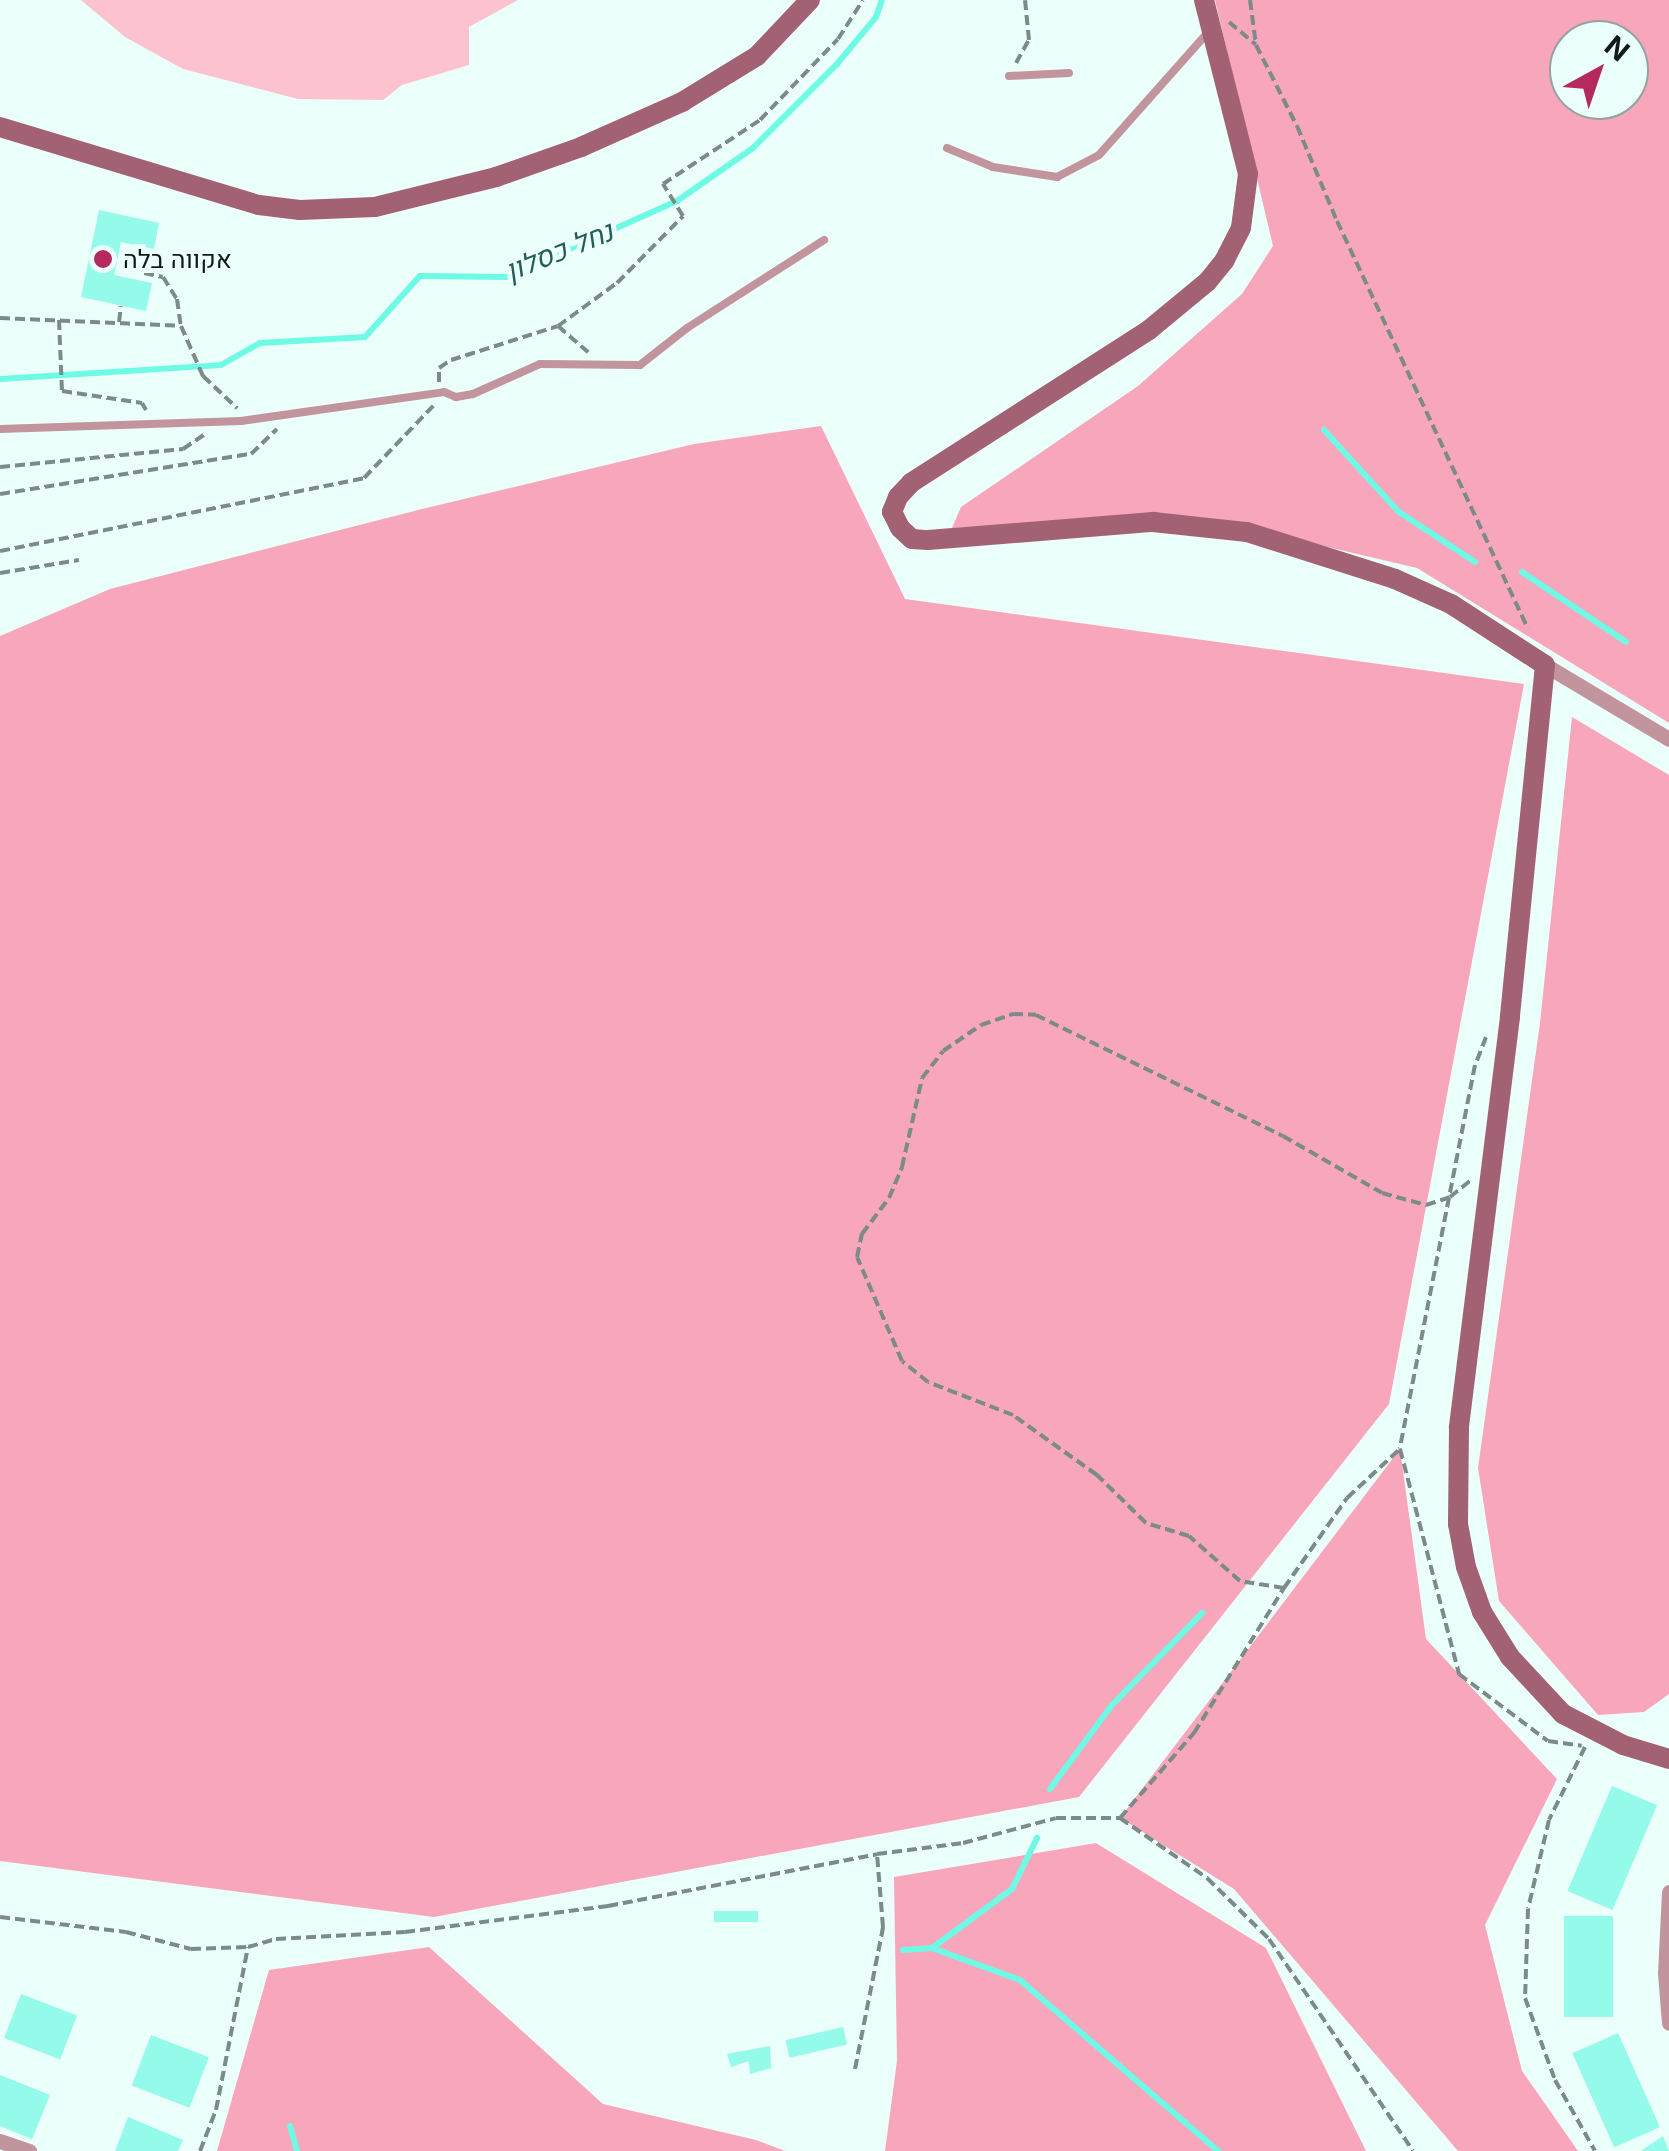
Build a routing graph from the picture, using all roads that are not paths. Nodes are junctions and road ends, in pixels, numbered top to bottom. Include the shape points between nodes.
1 (810, 0) edge
2 (1204, 0) edge
3 (1211, 28) junction
4 (1070, 72) dead end
5 (1008, 76) road end
6 (0, 127) edge
7 (947, 148) dead end
8 (824, 240) dead end
9 (0, 430) edge
10 (1545, 665) junction
11 (1669, 739) edge
12 (1669, 1759) edge
13 (1669, 1892) edge
14 (1667, 1982) edge
15 (1669, 2023) edge
16 (0, 2141) edge
17 (29, 2151) edge

1 - 6 main road via 757,56 682,102 496,178 375,207 258,205
2 - 3 main road
3 - 7 lane via 1099,156 1057,177 993,168
3 - 10 main road via 1248,174 1245,215 1225,260 1149,330 911,483 892,512 900,528 912,539 928,540 1153,522 1247,532 1395,579 1451,604
4 - 5 lane
8 - 9 lane via 640,365 540,364 473,394 444,392 240,421
10 - 11 street
10 - 12 main road via 1459,1428 1458,1524 1482,1612 1510,1658 1563,1714 1623,1745
13 - 14 street
14 - 15 street
16 - 17 street

